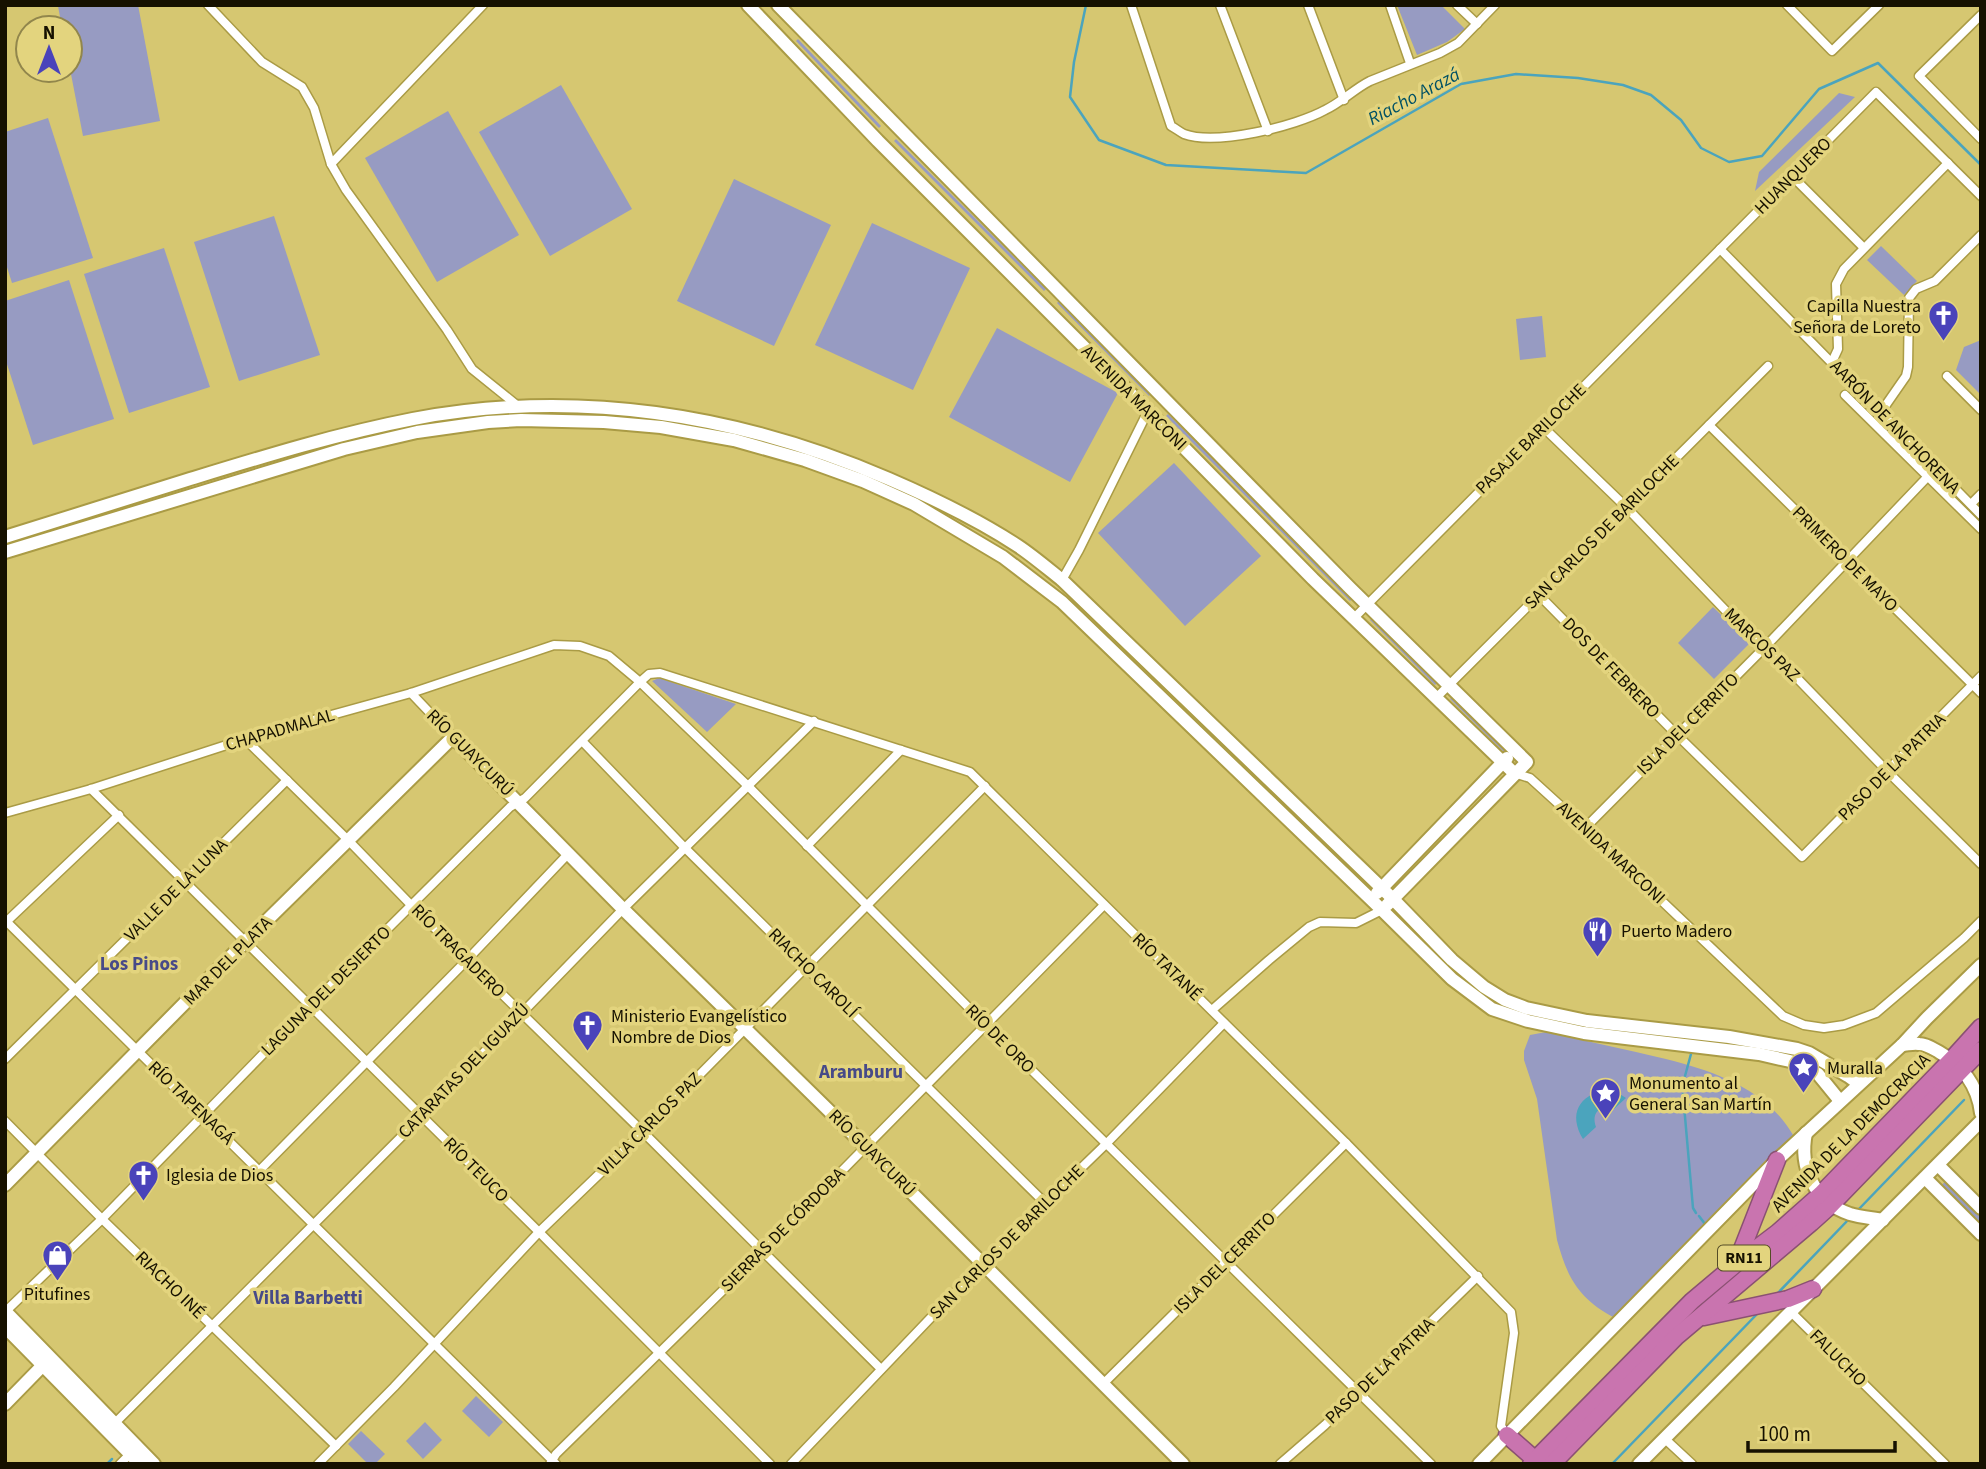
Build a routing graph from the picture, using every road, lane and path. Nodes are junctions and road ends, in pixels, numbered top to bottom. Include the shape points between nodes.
1 (208, 5) edge
2 (483, 5) edge
3 (748, 5) edge
4 (778, 5) edge
5 (1220, 5) edge
6 (1308, 5) edge
7 (1390, 5) edge
8 (1457, 5) edge
9 (1496, 5) edge
10 (1787, 5) edge
11 (1880, 5) edge
12 (1132, 9) edge
13 (1981, 15) edge
14 (1477, 24) junction
15 (797, 25) junction
16 (782, 41) junction
17 (1410, 64) junction
18 (1344, 100) junction
19 (894, 124) junction
20 (1268, 131) junction
21 (1981, 139) edge
22 (878, 141) junction
23 (1948, 163) junction
24 (331, 164) junction
25 (1793, 177) junction
26 (1981, 195) edge
27 (1981, 235) edge
28 (1863, 247) junction
29 (1720, 249) junction
30 (1709, 261) joint
31 (1832, 362) junction
32 (1768, 366) dead end
33 (1947, 376) dead end
34 (1845, 394) dead end
35 (1162, 397) junction
36 (518, 406) junction
37 (1981, 410) edge
38 (1148, 411) junction
39 (1881, 412) junction
40 (1709, 425) junction
41 (1543, 427) junction
42 (1935, 469) junction
43 (1927, 476) junction
44 (1981, 494) edge
45 (1971, 504) junction
46 (1626, 507) junction
47 (1981, 514) edge
48 (1981, 529) edge
49 (5, 537) edge
50 (5, 552) edge
51 (1847, 561) junction
52 (1062, 580) junction
53 (1539, 595) junction
54 (1367, 604) junction
55 (1354, 618) junction
56 (554, 645) joint
57 (1766, 646) junction
58 (649, 674) joint
59 (1981, 676) edge
60 (640, 682) junction
61 (1449, 685) junction
62 (1972, 685) junction
63 (411, 693) junction
64 (1981, 693) edge
65 (1436, 698) junction
66 (814, 721) junction
67 (1676, 735) junction
68 (453, 737) junction
69 (245, 739) junction
70 (583, 741) junction
71 (901, 750) junction
72 (1515, 750) junction
73 (1503, 762) junction
74 (1527, 762) junction
75 (1888, 772) junction
76 (1514, 774) junction
77 (1530, 778) junction
78 (288, 780) junction
79 (748, 786) junction
80 (985, 786) junction
81 (91, 789) junction
82 (518, 802) junction
83 (5, 813) edge
84 (118, 815) junction
85 (1585, 828) junction
86 (348, 841) junction
87 (807, 846) junction
88 (685, 848) junction
89 (568, 854) junction
90 (1802, 857) joint
91 (1981, 864) edge
92 (184, 880) junction
93 (1382, 888) junction
94 (1393, 898) junction
95 (1370, 900) junction
96 (866, 905) junction
97 (1104, 905) junction
98 (412, 906) junction
99 (623, 909) junction
100 (1382, 910) junction
101 (6, 922) edge
102 (1980, 926) edge
103 (245, 942) junction
104 (467, 960) junction
105 (1981, 965) edge
106 (806, 966) junction
107 (76, 990) junction
108 (310, 1006) junction
109 (1212, 1010) junction
110 (520, 1013) junction
111 (1224, 1023) junction
112 (986, 1026) junction
113 (1981, 1027) edge
114 (745, 1028) junction
115 (1902, 1045) junction
116 (1981, 1050) edge
117 (138, 1052) junction
118 (5, 1059) edge
119 (366, 1061) junction
120 (1957, 1064) junction
121 (926, 1084) junction
122 (1859, 1084) junction
123 (1840, 1101) junction
124 (1981, 1113) edge
125 (204, 1115) junction
126 (422, 1116) junction
127 (5, 1121) edge
128 (1981, 1121) edge
129 (643, 1132) junction
130 (1806, 1132) junction
131 (1346, 1143) junction
132 (1106, 1144) junction
133 (866, 1147) junction
134 (37, 1154) junction
135 (1777, 1160) junction
136 (1938, 1164) junction
137 (259, 1171) junction
138 (1925, 1178) junction
139 (5, 1185) edge
140 (1826, 1200) junction
141 (1045, 1203) junction
142 (1981, 1208) edge
143 (102, 1219) junction
144 (1883, 1220) junction
145 (313, 1225) junction
146 (540, 1232) junction
147 (1981, 1234) edge
148 (762, 1252) junction
149 (1227, 1262) junction
150 (983, 1263) junction
151 (1736, 1264) junction
152 (1478, 1276) junction
153 (1813, 1289) junction
154 (6, 1311) edge
155 (1791, 1312) junction
156 (1698, 1318) junction
157 (212, 1326) junction
158 (5, 1327) edge
159 (434, 1343) junction
160 (659, 1352) junction
161 (47, 1361) junction
162 (881, 1368) junction
163 (1104, 1382) junction
164 (1357, 1393) junction
165 (5, 1404) edge
166 (115, 1423) junction
167 (1507, 1435) junction
168 (1664, 1438) junction
169 (336, 1446) junction
170 (134, 1450) junction
171 (553, 1463) edge
172 (1539, 1463) edge
173 (120, 1464) edge
174 (140, 1464) edge
175 (155, 1464) edge
176 (318, 1464) edge
177 (770, 1464) edge
178 (791, 1464) edge
179 (1184, 1464) edge
180 (1280, 1464) edge
181 (1431, 1464) edge
182 (1479, 1464) edge
183 (1639, 1464) edge
184 (1692, 1464) edge
185 (1945, 1464) edge

1 - 24 street via 262,62 302,87 314,108
2 - 24 street
3 - 16 street, AVENIDA MARCONI
4 - 15 street, AVENIDA MARCONI
5 - 20 street
6 - 18 street
7 - 17 street
8 - 14 street
9 - 14 street
10 - 11 street via 1832,51
12 - 20 street via 1171,126 1201,138
13 - 21 street via 1919,76
14 - 17 street via 1458,43
15 - 16 street
15 - 19 street, AVENIDA MARCONI
16 - 22 street, AVENIDA MARCONI
17 - 18 street via 1370,80
18 - 20 street
19 - 22 street
19 - 35 street, AVENIDA MARCONI
22 - 38 street, AVENIDA MARCONI
23 - 25 street, HUANQUERO via 1876,92
23 - 26 street
23 - 28 street
24 - 36 street via 472,369
25 - 28 street
25 - 29 street, HUANQUERO
27 - 39 street via 1935,281 1916,289 1909,298 1909,367
28 - 31 street via 1836,284 1838,349
29 - 30 street, HUANQUERO
29 - 31 street, AARÓN DE ANCHORENA
30 - 41 street, PASAJE BARILOCHE
31 - 39 street, AARÓN DE ANCHORENA
32 - 40 street, SAN CARLOS DE BARILOCHE
33 - 37 street
34 - 43 street
35 - 38 street
35 - 54 street, AVENIDA MARCONI
36 - 49 street via 341,434
36 - 52 street via 662,413 809,448 921,492 973,519 1019,546
38 - 52 street
38 - 55 street, AVENIDA MARCONI
39 - 42 street, AARÓN DE ANCHORENA
40 - 46 street, SAN CARLOS DE BARILOCHE
40 - 51 street, PRIMERO DE MAYO
41 - 46 street, MARCOS PAZ
41 - 54 street, PASAJE BARILOCHE
42 - 43 street, ISLA DEL CERRITO
42 - 45 street, AARÓN DE ANCHORENA
43 - 48 street
43 - 51 street, ISLA DEL CERRITO
44 - 45 street
45 - 47 street, AARÓN DE ANCHORENA
46 - 53 street, SAN CARLOS DE BARILOCHE
46 - 57 street, MARCOS PAZ via 1752,638
50 - 95 street via 344,449 416,432 488,422 590,421 734,440 863,481 914,504 1003,557 1062,602
51 - 57 street, ISLA DEL CERRITO
51 - 62 street, PRIMERO DE MAYO
52 - 93 street
53 - 61 street, SAN CARLOS DE BARILOCHE
53 - 67 street, DOS DE FEBRERO
54 - 55 street, PASAJE BARILOCHE
54 - 61 street, AVENIDA MARCONI
55 - 65 street, AVENIDA MARCONI
56 - 60 street, RÍO DE ORO via 580,646 609,656
56 - 63 street, CHAPADMALAL
57 - 67 street, ISLA DEL CERRITO
57 - 75 street, MARCOS PAZ
58 - 60 street, LAGUNA DEL DESIERTO
58 - 66 street, RÍO TATANÉ via 660,673
59 - 62 street, PASO DE LA PATRIA
60 - 70 street, LAGUNA DEL DESIERTO
60 - 79 street, RÍO DE ORO
61 - 65 street, SAN CARLOS DE BARILOCHE
61 - 72 street, AVENIDA MARCONI
62 - 64 street, PRIMERO DE MAYO
62 - 75 street, PASO DE LA PATRIA
63 - 68 street, RÍO GUAYCURÚ
63 - 69 street, CHAPADMALAL
65 - 73 street, AVENIDA MARCONI
66 - 71 street, RÍO TATANÉ
66 - 79 street, CATARATAS DEL IGUAZÚ
67 - 85 street, ISLA DEL CERRITO
67 - 90 street, DOS DE FEBRERO
68 - 82 street, RÍO GUAYCURÚ
68 - 86 street, MAR DEL PLATA
69 - 78 street, RÍO TRAGADERO
69 - 81 street, CHAPADMALAL
70 - 82 street, LAGUNA DEL DESIERTO
70 - 88 street, RIACHO CAROLÍ
71 - 80 street, RÍO TATANÉ via 970,772
71 - 87 street
72 - 73 street
72 - 74 street, AVENIDA MARCONI
73 - 76 street, AVENIDA MARCONI
73 - 93 street
74 - 76 street
74 - 77 street
75 - 90 street, PASO DE LA PATRIA
75 - 91 street, MARCOS PAZ
76 - 77 street, AVENIDA MARCONI
76 - 94 street
77 - 85 street, AVENIDA MARCONI
78 - 86 street, RÍO TRAGADERO
78 - 92 street, VALLE DE LA LUNA
79 - 87 street, RÍO DE ORO
79 - 88 street, CATARATAS DEL IGUAZÚ
80 - 96 street, VILLA CARLOS PAZ
80 - 97 street, RÍO TATANÉ
81 - 83 street, CHAPADMALAL
81 - 84 street, RÍO TEUCO
82 - 89 street, RÍO GUAYCURÚ
82 - 98 street, LAGUNA DEL DESIERTO
84 - 92 street, RÍO TEUCO
84 - 101 street
85 - 102 street, AVENIDA MARCONI via 1783,1016 1804,1025 1844,1025 1876,1013
86 - 98 street, RÍO TRAGADERO
86 - 103 street, MAR DEL PLATA
87 - 96 street, RÍO DE ORO
88 - 99 street, CATARATAS DEL IGUAZÚ
88 - 106 street, RIACHO CAROLÍ
89 - 99 street, RÍO GUAYCURÚ
89 - 104 street
92 - 103 street, RÍO TEUCO
92 - 107 street, VALLE DE LA LUNA
93 - 94 street
93 - 95 street
94 - 100 street
94 - 122 street via 1452,960 1505,1000 1578,1020 1797,1049
95 - 100 street
96 - 106 street, VILLA CARLOS PAZ
96 - 112 street, RÍO DE ORO
97 - 109 street, RÍO TATANÉ
97 - 112 street, SIERRAS DE CÓRDOBA
98 - 104 street, RÍO TRAGADERO
98 - 108 street, LAGUNA DEL DESIERTO
99 - 110 street, CATARATAS DEL IGUAZÚ
99 - 114 street, RÍO GUAYCURÚ
100 - 109 street via 1356,923 1320,922 1309,927
100 - 123 street via 1452,979 1507,1016 1584,1033 1790,1061 1818,1074
101 - 107 street, RÍO TAPENAGÁ
103 - 108 street, RÍO TEUCO
103 - 117 street, MAR DEL PLATA
104 - 110 street, RÍO TRAGADERO
104 - 119 street
105 - 115 street, AVENIDA DE LA DEMOCRACIA
106 - 114 street, VILLA CARLOS PAZ
106 - 121 street, RIACHO CAROLÍ
107 - 117 street, RÍO TAPENAGÁ
107 - 118 street, VALLE DE LA LUNA
108 - 119 street, RÍO TEUCO
108 - 125 street, LAGUNA DEL DESIERTO
109 - 111 street, RÍO TATANÉ
110 - 126 street, CATARATAS DEL IGUAZÚ
110 - 129 street, RÍO TRAGADERO
111 - 131 street, RÍO TATANÉ
111 - 132 street, SAN CARLOS DE BARILOCHE
112 - 121 street, SIERRAS DE CÓRDOBA
112 - 132 street, RÍO DE ORO
113 - 120 highway, AVENIDA DE LA DEMOCRACIA / RN11
114 - 129 street, VILLA CARLOS PAZ
114 - 133 street, RÍO GUAYCURÚ
115 - 120 street via 1929,1046
115 - 122 street, AVENIDA DE LA DEMOCRACIA
116 - 120 highway, AVENIDA DE LA DEMOCRACIA / RN11
117 - 125 street, RÍO TAPENAGÁ
117 - 134 street, MAR DEL PLATA
119 - 126 street, RÍO TEUCO
119 - 137 street
120 - 124 street via 1973,1086
120 - 140 highway, AVENIDA DE LA DEMOCRACIA / RN11
121 - 133 street, SIERRAS DE CÓRDOBA
121 - 141 street, RIACHO CAROLÍ
122 - 123 street, AVENIDA DE LA DEMOCRACIA
123 - 130 street, AVENIDA DE LA DEMOCRACIA
125 - 137 street, RÍO TAPENAGÁ
125 - 143 street, LAGUNA DEL DESIERTO
126 - 145 street, CATARATAS DEL IGUAZÚ
126 - 146 street, RÍO TEUCO
127 - 134 street, RIACHO INÉ
128 - 136 street
129 - 146 street, VILLA CARLOS PAZ
129 - 148 street, RÍO TRAGADERO
130 - 135 street, AVENIDA DE LA DEMOCRACIA
130 - 140 street via 1806,1169
131 - 149 street, ISLA DEL CERRITO
131 - 152 street, RÍO TATANÉ
132 - 141 street, SAN CARLOS DE BARILOCHE
132 - 149 street, RÍO DE ORO
133 - 148 street, SIERRAS DE CÓRDOBA
133 - 150 street, RÍO GUAYCURÚ
134 - 139 street, MAR DEL PLATA
134 - 143 street, RIACHO INÉ
135 - 151 highway
135 - 167 street, AVENIDA DE LA DEMOCRACIA
136 - 138 street
136 - 142 street
137 - 145 street, RÍO TAPENAGÁ
138 - 144 street
138 - 147 street
140 - 144 street via 1850,1214
140 - 151 highway, AVENIDA DE LA DEMOCRACIA / RN11
140 - 156 highway, AVENIDA DE LA DEMOCRACIA / RN11 via 1811,1223
141 - 150 street, SAN CARLOS DE BARILOCHE
143 - 154 street, LAGUNA DEL DESIERTO
143 - 157 street, RIACHO INÉ
144 - 153 street
145 - 157 street, CATARATAS DEL IGUAZÚ
145 - 159 street, RÍO TAPENAGÁ
146 - 159 street, VILLA CARLOS PAZ
146 - 160 street, RÍO TEUCO
148 - 160 street, SIERRAS DE CÓRDOBA
148 - 162 street, RÍO TRAGADERO
149 - 163 street, ISLA DEL CERRITO
149 - 164 street, RÍO DE ORO
150 - 162 street, SAN CARLOS DE BARILOCHE
150 - 163 street, RÍO GUAYCURÚ
151 - 172 highway, AVENIDA DE LA DEMOCRACIA / RN11 via 1668,1324
152 - 164 street, PASO DE LA PATRIA
152 - 167 street, RÍO TATANÉ via 1511,1312 1514,1333 1501,1426
153 - 155 street
153 - 156 highway via 1788,1299
154 - 161 street
155 - 168 street
155 - 185 street, FALUCHO
156 - 172 highway, AVENIDA DE LA DEMOCRACIA / RN11
157 - 166 street, CATARATAS DEL IGUAZÚ
157 - 169 street, RIACHO INÉ
158 - 161 street
159 - 169 street, VILLA CARLOS PAZ
159 - 171 street, RÍO TAPENAGÁ
160 - 171 street, SIERRAS DE CÓRDOBA via 556,1454
160 - 177 street, RÍO TEUCO
161 - 165 street
161 - 166 street
161 - 170 street
162 - 178 street, SAN CARLOS DE BARILOCHE
163 - 179 street, RÍO GUAYCURÚ
164 - 180 street, PASO DE LA PATRIA
164 - 181 street, RÍO DE ORO
166 - 170 street
167 - 172 highway
167 - 182 street, AVENIDA DE LA DEMOCRACIA
168 - 183 street
168 - 184 street
169 - 176 street, VILLA CARLOS PAZ
170 - 173 street
170 - 174 street
170 - 175 street

